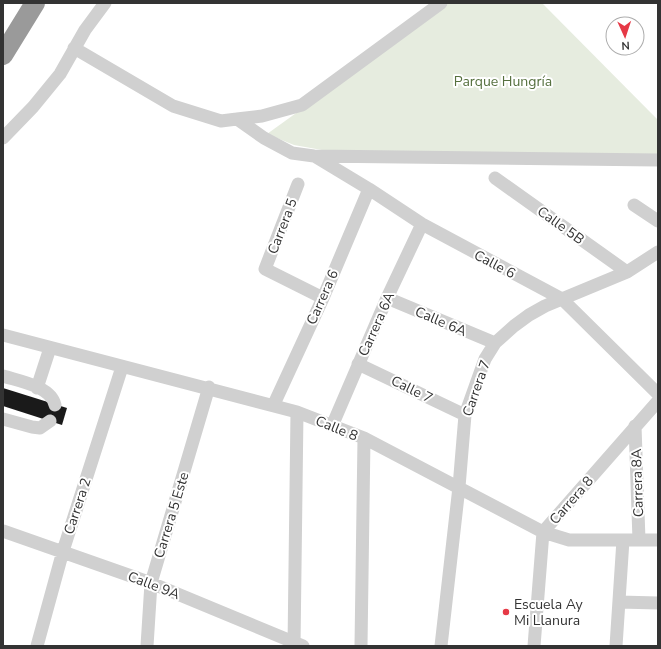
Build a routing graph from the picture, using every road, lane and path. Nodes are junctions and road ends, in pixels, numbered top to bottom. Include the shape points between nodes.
1 (35, 3) edge
2 (105, 3) edge
3 (441, 3) edge
4 (74, 48) junction
5 (3, 55) edge
6 (237, 119) junction
7 (3, 138) edge
8 (314, 156) junction
9 (658, 160) edge
10 (495, 178) dead end
11 (298, 184) dead end
12 (369, 189) junction
13 (634, 206) dead end
14 (658, 221) edge
15 (422, 224) junction
16 (658, 252) edge
17 (627, 272) junction
18 (323, 298) junction
19 (387, 298) junction
20 (562, 300) junction
21 (4, 339) edge
22 (495, 343) junction
23 (50, 348) junction
24 (358, 364) junction
25 (122, 367) junction
26 (3, 376) edge
27 (209, 387) junction
28 (38, 388) junction
29 (658, 394) edge
30 (658, 401) edge
31 (55, 404) dead end
32 (274, 404) junction
33 (297, 412) junction
34 (652, 414) edge
35 (465, 415) junction
36 (3, 419) edge
37 (50, 421) dead end
38 (332, 426) junction
39 (635, 426) junction
40 (364, 438) junction
41 (459, 487) junction
42 (3, 531) edge
43 (543, 532) junction
44 (624, 540) junction
45 (640, 540) junction
46 (658, 540) edge
47 (63, 551) junction
48 (150, 583) junction
49 (619, 602) junction
50 (658, 603) edge
51 (297, 645) edge
52 (37, 646) edge
53 (147, 646) edge
54 (361, 646) edge
55 (440, 646) edge
56 (534, 646) edge
57 (616, 646) edge

1 - 5 highway
2 - 4 street
3 - 6 street via 302,105 262,116
4 - 6 street via 173,106 221,121
4 - 7 street via 60,74
6 - 8 street via 292,153
8 - 9 street
8 - 12 street, Calle 6
10 - 17 street, Calle 5B
11 - 18 street, Carrera 5 via 265,269
12 - 15 street, Calle 6
12 - 18 street, Carrera 6
13 - 14 street
15 - 19 street, Carrera 6A
15 - 20 street, Calle 6
16 - 17 street, Carrera 7
17 - 20 street, Carrera 7
18 - 32 street, Carrera 6
19 - 22 street, Calle 6A
19 - 24 street, Carrera 6A
20 - 22 street, Carrera 7 via 529,315
20 - 29 street, Calle 6
21 - 23 street, Calle 8
22 - 35 street, Carrera 7 via 480,371
23 - 25 street, Calle 8
23 - 28 street
24 - 35 street, Calle 7
24 - 38 street, Carrera 6A
25 - 27 street, Calle 8
25 - 47 street, Carrera 2
26 - 28 street
27 - 32 street, Calle 8
27 - 48 street, Carrera 5 Este
28 - 31 street via 51,396
30 - 34 street, Carrera 8
32 - 33 street, Calle 8
33 - 38 street, Calle 8
33 - 51 street
34 - 39 street, Carrera 8
35 - 41 street, Carrera 7
36 - 37 street via 40,428
38 - 40 street, Calle 8
39 - 43 street, Carrera 8
39 - 45 street, Carrera 8A
40 - 41 street, Calle 8
40 - 54 street
41 - 43 street, Calle 8
41 - 55 street, Carrera 7
42 - 47 street, Calle 9A
43 - 44 street, Calle 8 via 569,540
43 - 56 street, Carrera 8
44 - 45 street, Calle 8
44 - 49 street
45 - 46 street, Calle 8
47 - 48 street, Calle 9A
47 - 52 street, Carrera 2
48 - 51 street, Calle 9A
48 - 53 street, Carrera 5 Este
49 - 50 street
49 - 57 street

